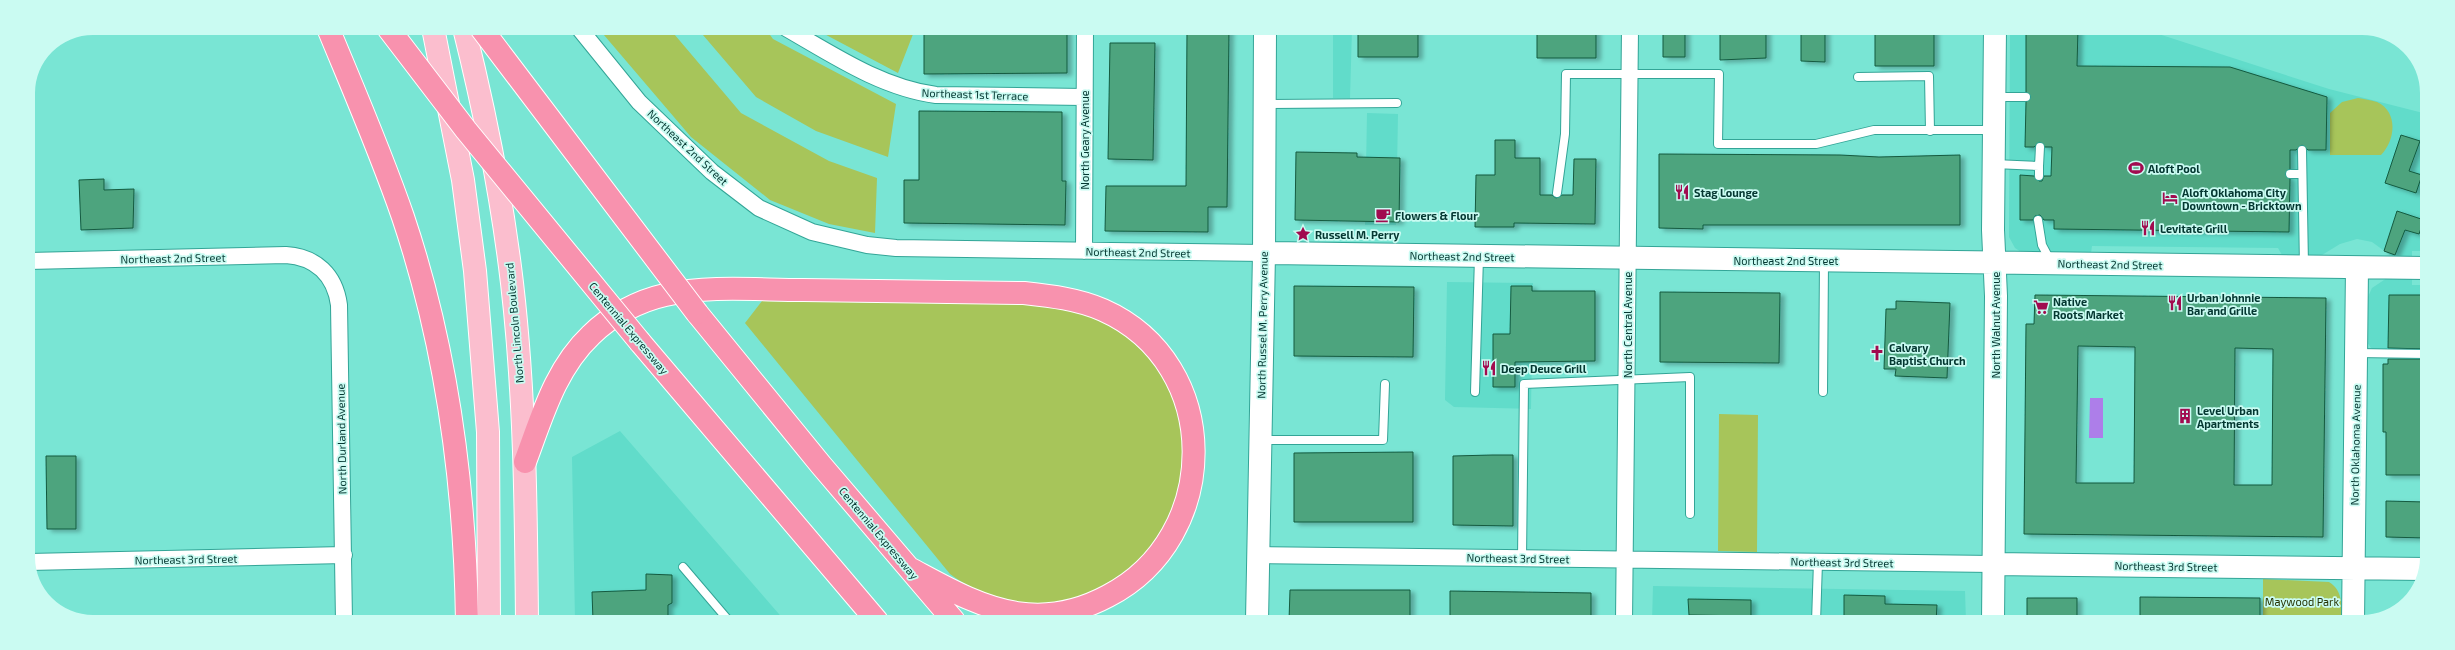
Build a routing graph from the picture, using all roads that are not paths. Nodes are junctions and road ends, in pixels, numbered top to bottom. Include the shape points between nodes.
1 (331, 35) edge
2 (393, 35) edge
3 (434, 35) edge
4 (466, 35) edge
5 (486, 35) edge
6 (585, 35) edge
7 (799, 35) edge
8 (1085, 35) edge
9 (1265, 35) edge
10 (1630, 35) edge
11 (1995, 35) edge
12 (1630, 74) junction
13 (1858, 77) dead end
14 (1083, 97) junction
15 (1994, 97) junction
16 (2026, 97) dead end
17 (1397, 102) dead end
18 (1265, 104) junction
19 (1994, 130) junction
20 (1930, 131) junction
21 (2040, 147) dead end
22 (2302, 150) dead end
23 (1994, 164) junction
24 (2039, 166) junction
25 (2290, 174) dead end
26 (2302, 174) junction
27 (2039, 176) dead end
28 (1557, 193) dead end
29 (2038, 220) dead end
30 (1084, 251) junction
31 (1264, 253) junction
32 (1479, 256) junction
33 (1627, 258) junction
34 (1824, 260) junction
35 (35, 261) edge
36 (1995, 262) junction
37 (2051, 263) junction
38 (317, 264) joint
39 (2304, 267) junction
40 (2357, 268) junction
41 (2420, 268) edge
42 (2356, 353) junction
43 (2420, 354) edge
44 (1627, 380) junction
45 (1385, 384) dead end
46 (1475, 392) dead end
47 (1824, 392) dead end
48 (1260, 440) junction
49 (525, 462) junction
50 (1690, 514) dead end
51 (1258, 554) junction
52 (344, 556) junction
53 (1522, 558) junction
54 (1624, 560) junction
55 (35, 562) edge
56 (1818, 562) junction
57 (1994, 564) junction
58 (684, 567) dead end
59 (909, 568) junction
60 (2354, 568) junction
61 (2419, 569) edge
62 (344, 615) edge
63 (467, 615) edge
64 (489, 615) edge
65 (527, 615) edge
66 (723, 615) edge
67 (872, 615) edge
68 (949, 615) edge
69 (1257, 615) edge
70 (1624, 615) edge
71 (1816, 615) edge
72 (1993, 615) edge
73 (2353, 615) edge

1 - 63 highway via 374,138 403,219 426,302 442,372 454,448
2 - 67 highway, Centennial Expressway, bridge via 466,130 640,342
3 - 64 main road via 463,180 475,271 488,432
4 - 49 main road, North Lincoln Boulevard via 480,94 512,283
5 - 59 highway, Centennial Expressway, bridge via 697,313
6 - 30 street, Northeast 2nd Street via 640,102 712,172 759,208 812,232 867,245 904,248
7 - 14 street, Northeast 1st Terrace via 888,83 913,92 936,95
8 - 14 street, North Geary Avenue
9 - 18 street, North Russel M. Perry Avenue
10 - 12 street, North Central Avenue
11 - 15 street, North Walnut Avenue
12 - 20 lane via 1719,74 1718,144 1816,144 1874,130
12 - 28 lane via 1566,74 1565,134
12 - 33 street, North Central Avenue
13 - 20 lane via 1929,76
14 - 30 street, North Geary Avenue
15 - 16 lane
15 - 19 street, North Walnut Avenue
17 - 18 lane
18 - 31 street, North Russel M. Perry Avenue
19 - 20 lane
19 - 23 street, North Walnut Avenue
21 - 24 lane
22 - 26 lane
23 - 24 lane
23 - 36 street, North Walnut Avenue
24 - 27 lane
25 - 26 lane
26 - 39 lane
29 - 37 lane via 2042,245
30 - 31 street, Northeast 2nd Street
31 - 32 street, Northeast 2nd Street
31 - 48 street, North Russel M. Perry Avenue
32 - 33 street, Northeast 2nd Street
32 - 46 lane
33 - 34 street, Northeast 2nd Street
33 - 44 street, North Central Avenue
34 - 36 street, Northeast 2nd Street
34 - 47 lane
35 - 38 street, Northeast 2nd Street via 286,255
36 - 37 street, Northeast 2nd Street
36 - 57 street, North Walnut Avenue
37 - 39 street, Northeast 2nd Street
38 - 52 street, North Durland Avenue via 332,280 339,305
39 - 40 street, Northeast 2nd Street
40 - 41 street, Northeast 2nd Street
40 - 42 street, North Oklahoma Avenue
42 - 43 lane
42 - 60 street, North Oklahoma Avenue
44 - 50 lane via 1690,377
44 - 53 lane via 1524,384
44 - 54 street, North Central Avenue
45 - 48 lane via 1383,440
48 - 51 street, North Russel M. Perry Avenue
49 - 59 highway via 549,395 578,347 607,321 643,302 664,295 728,289 1024,293 1061,297 1104,310 1135,330 1152,345 1176,379 1187,403 1193,427 1194,453 1188,499 1178,523 1155,560 1138,578 1098,602 1061,613 1039,614 1017,613 974,601
49 - 65 main road, North Lincoln Boulevard
51 - 53 street, Northeast 3rd Street
51 - 69 street, North Russel M. Perry Avenue
52 - 55 street, Northeast 3rd Street
52 - 62 street, North Durland Avenue
53 - 54 street, Northeast 3rd Street
54 - 56 street, Northeast 3rd Street
54 - 70 street, North Central Avenue
56 - 57 street, Northeast 3rd Street
56 - 71 lane
57 - 60 street, Northeast 3rd Street
57 - 72 street, North Walnut Avenue
58 - 66 lane
59 - 68 highway, Centennial Expressway
60 - 61 street, Northeast 3rd Street
60 - 73 street, North Oklahoma Avenue

